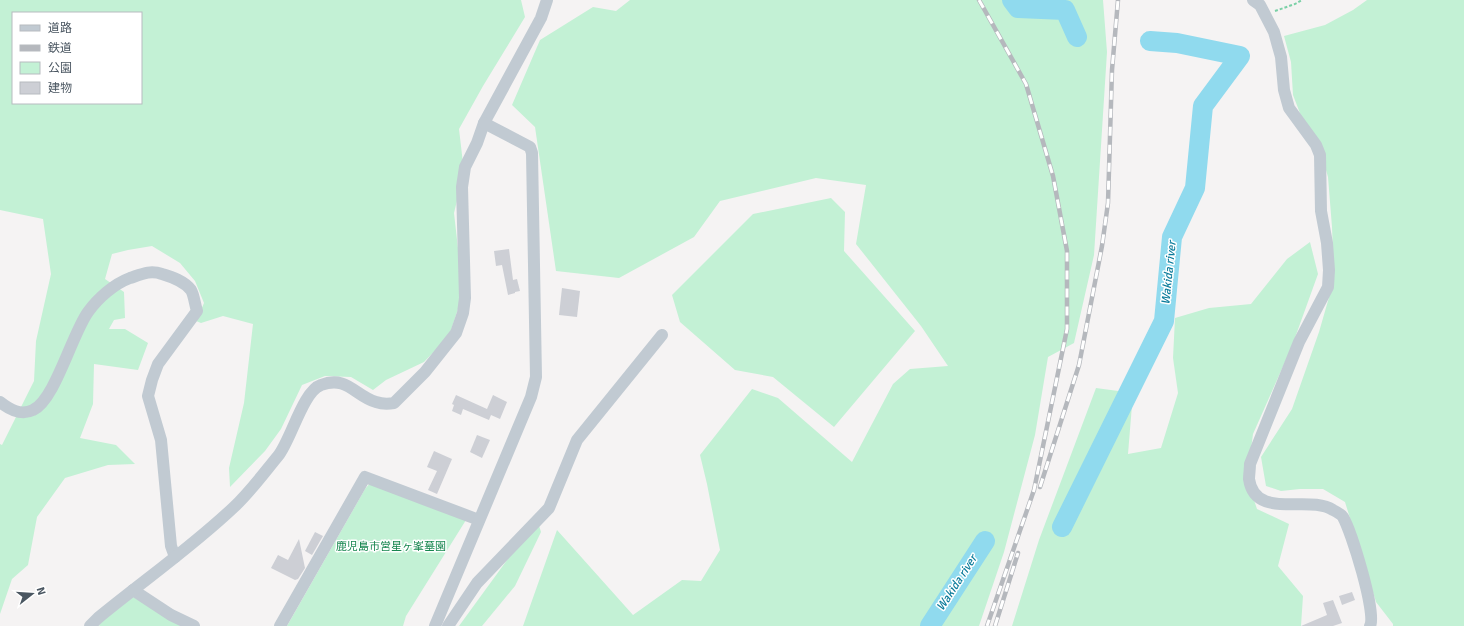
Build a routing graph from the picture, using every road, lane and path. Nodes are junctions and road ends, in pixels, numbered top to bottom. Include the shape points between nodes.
1 (547, 0) edge
2 (1253, 0) edge
3 (1302, 0) edge
4 (1266, 14) junction
5 (484, 123) junction
6 (662, 334) dead end
7 (0, 402) edge
8 (479, 520) junction
9 (175, 557) junction
10 (133, 590) junction
11 (170, 620) edge
12 (90, 626) edge
13 (194, 626) edge
14 (280, 626) edge
15 (436, 626) edge
16 (448, 626) edge
17 (1370, 626) edge

1 - 5 street via 541,18
2 - 4 street
3 - 4 path
4 - 17 street via 1282,57 1284,90 1289,108 1316,145 1320,155 1321,211 1329,270 1328,287 1299,342 1250,464 1249,479 1260,500 1272,504 1318,504 1342,515 1370,600
5 - 8 street via 530,146 532,153 536,377 531,397
5 - 9 street via 465,167 462,187 465,298 463,313 450,342 394,403 375,402 344,384 331,382 319,385 306,399 279,454 258,480 235,506
6 - 16 street via 577,440 549,508 477,583
7 - 9 street via 19,412 33,410 40,405 46,399 61,370 87,313 97,301 121,282 149,271 175,277 191,290 197,310 158,364 148,396 161,440 170,546
8 - 14 street via 365,476
8 - 15 street
9 - 10 street
10 - 11 street
10 - 12 street
11 - 13 street

